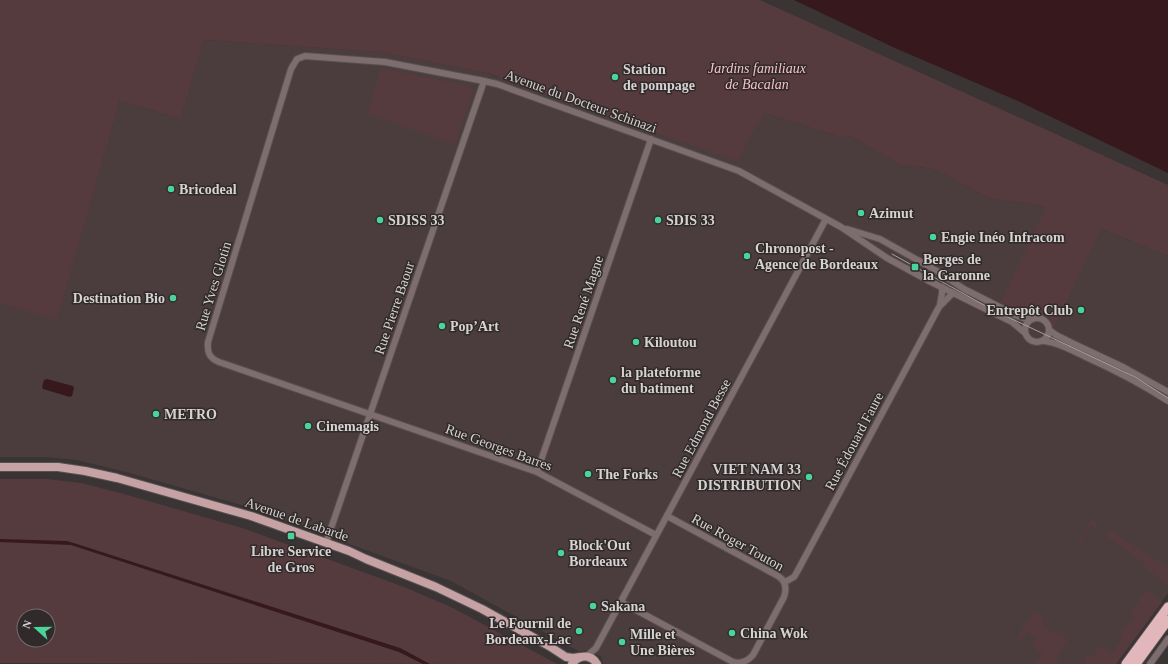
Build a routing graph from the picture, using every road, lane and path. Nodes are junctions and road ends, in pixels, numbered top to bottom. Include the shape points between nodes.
1 (297, 59) joint
2 (484, 81) junction
3 (651, 139) junction
4 (826, 219) junction
5 (841, 227) junction
6 (942, 287) junction
7 (953, 292) junction
8 (939, 307) junction
9 (1031, 319) junction
10 (1049, 330) junction
11 (1025, 333) junction
12 (1043, 341) junction
13 (1168, 392) edge
14 (1168, 401) edge
15 (371, 414) junction
16 (0, 466) edge
17 (537, 472) junction
18 (667, 516) junction
19 (656, 535) junction
20 (326, 543) junction
21 (785, 582) junction
22 (621, 602) junction
23 (1168, 607) edge
24 (1168, 620) edge
25 (1168, 639) edge
26 (596, 648) junction
27 (583, 657) junction
28 (569, 662) edge
29 (597, 663) edge
30 (1126, 664) edge
31 (1136, 664) edge
32 (1150, 664) edge

1 - 2 street, Avenue du Docteur Schinazi via 306,56 385,62
1 - 15 street, Rue Yves Glotin via 291,69 207,350 211,358 219,362
2 - 3 street, Avenue du Docteur Schinazi
2 - 15 street, Rue Pierre Baour
3 - 4 street, Avenue du Docteur Schinazi via 739,171
3 - 17 street, Rue René Magne
4 - 5 street, Avenue du Docteur Schinazi
4 - 18 street, Rue Edmond Besse
5 - 6 street, Avenue du Docteur Schinazi via 887,258
5 - 9 street, Avenue du Docteur Schinazi via 880,240 937,270 990,303 1022,318
6 - 7 street, Avenue du Docteur Schinazi
6 - 8 street, Rue Édouard Faure
7 - 8 street, Rue Édouard Faure
7 - 11 street, Avenue du Docteur Schinazi via 1012,322
8 - 21 street, Rue Édouard Faure via 797,572
9 - 10 street via 1043,319
9 - 11 street via 1026,325
10 - 12 street
10 - 13 street
11 - 12 street via 1031,342
12 - 14 street via 1069,349 1120,372
15 - 17 street, Rue Georges Barres
15 - 20 street, Rue Pierre Baour
16 - 20 main road, Avenue de Labarde via 58,467 92,472 235,511
17 - 19 street, Rue Georges Barres
18 - 19 street, Rue Edmond Besse
18 - 21 street, Rue Roger Touton
19 - 22 street, Rue Edmond Besse
20 - 28 main road, Avenue de Labarde via 451,593 501,619
21 - 22 street, Rue Roger Touton via 784,596 753,655 742,663 733,662
22 - 26 street, Rue Edmond Besse
23 - 30 highway
24 - 31 highway
25 - 32 street
26 - 27 street, Rue Edmond Besse
26 - 29 street, Rue Edmond Besse
27 - 28 main road, Avenue de Labarde via 573,658
27 - 29 main road via 590,657

